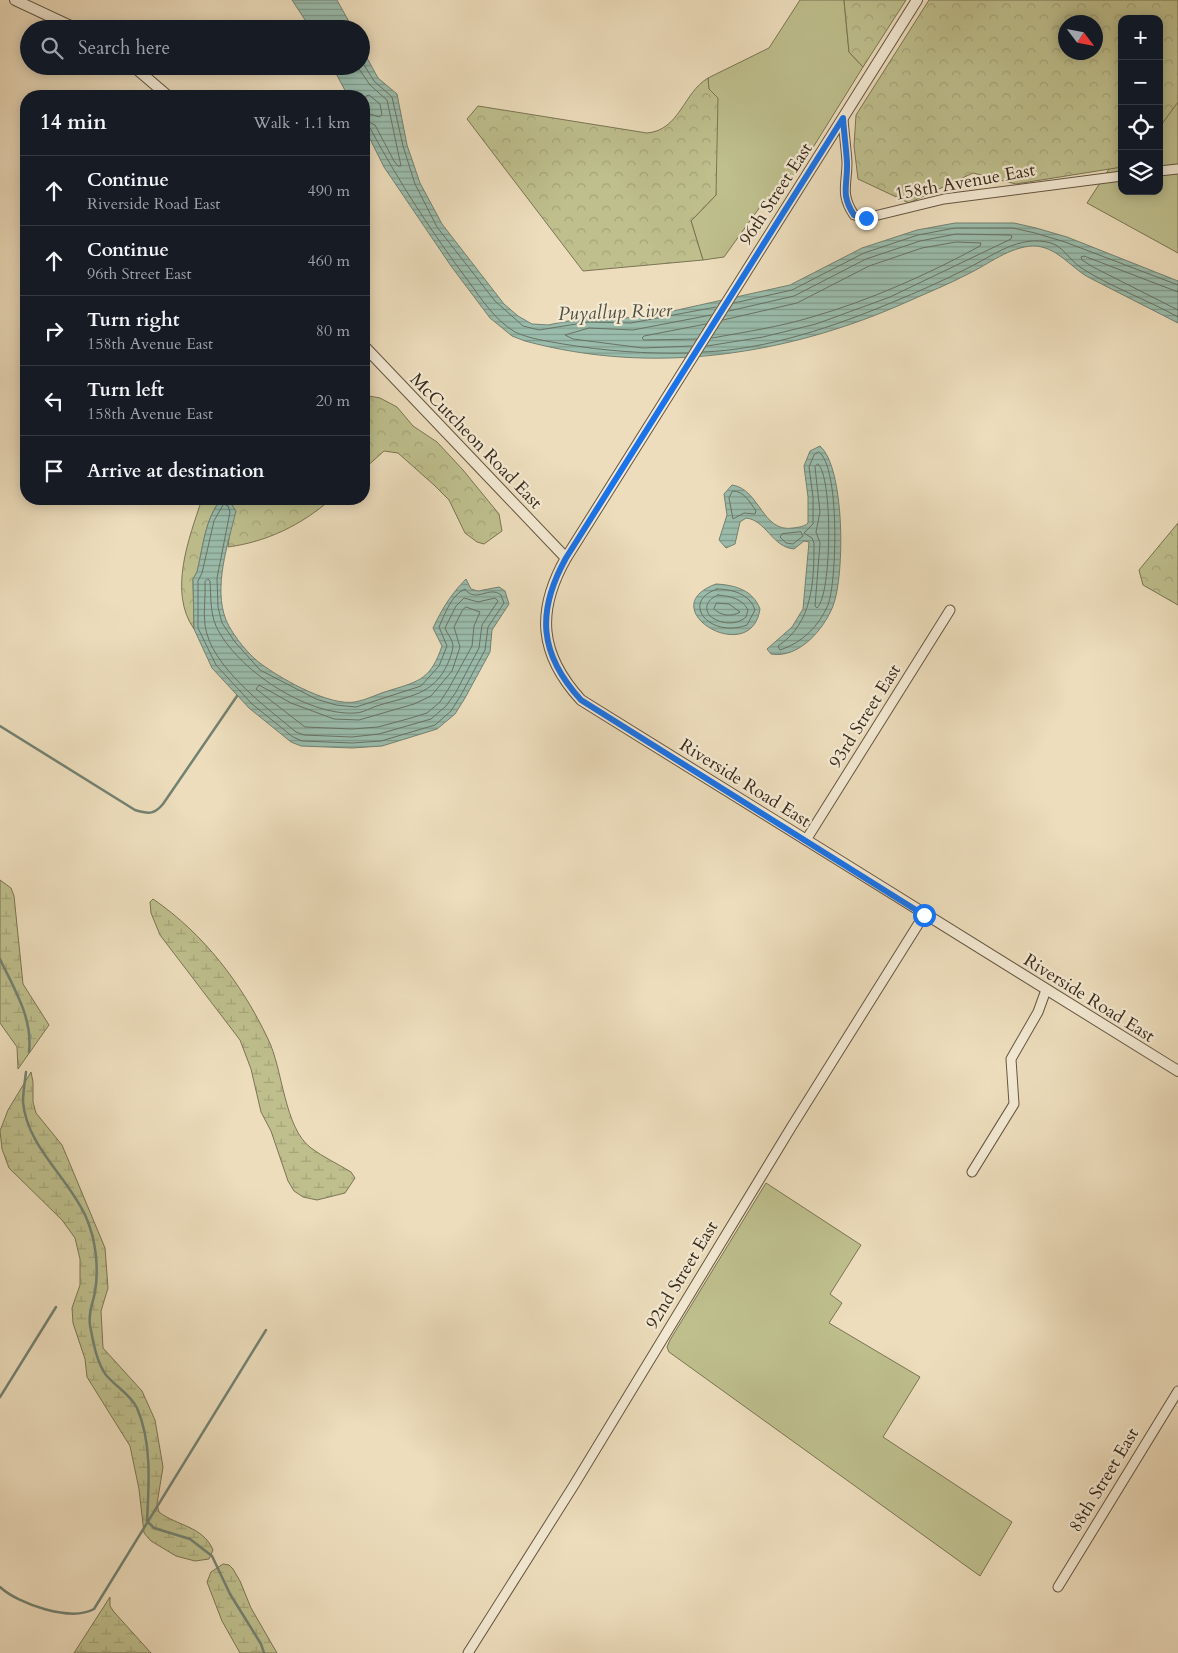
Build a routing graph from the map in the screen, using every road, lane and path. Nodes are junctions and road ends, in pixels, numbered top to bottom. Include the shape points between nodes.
1 (15, 0) edge
2 (917, 0) edge
3 (58, 20) edge
4 (144, 75) edge
5 (161, 90) edge
6 (843, 118) junction
7 (1178, 170) edge
8 (1163, 172) edge
9 (1118, 177) edge
10 (370, 352) edge
11 (566, 558) junction
12 (950, 610) dead end
13 (806, 840) junction
14 (924, 915) junction
15 (1046, 990) junction
16 (1178, 1071) edge
17 (972, 1172) dead end
18 (1178, 1391) edge
19 (1058, 1587) dead end
20 (468, 1653) edge

1 - 3 street
2 - 6 street, 96th Street East
4 - 5 street
6 - 9 street, 158th Avenue East via 846,203 854,215 866,218 944,199
6 - 11 street, 96th Street East
7 - 8 street
10 - 11 street, McCutcheon Road East
11 - 13 street, Riverside Road East via 548,597 546,637 555,665 572,690 594,709
12 - 13 street, 93rd Street East
13 - 14 street, Riverside Road East
14 - 15 street, Riverside Road East
14 - 20 street, 92nd Street East
15 - 16 street, Riverside Road East
15 - 17 street via 1038,1012 1011,1060 1014,1104
18 - 19 street, 88th Street East

